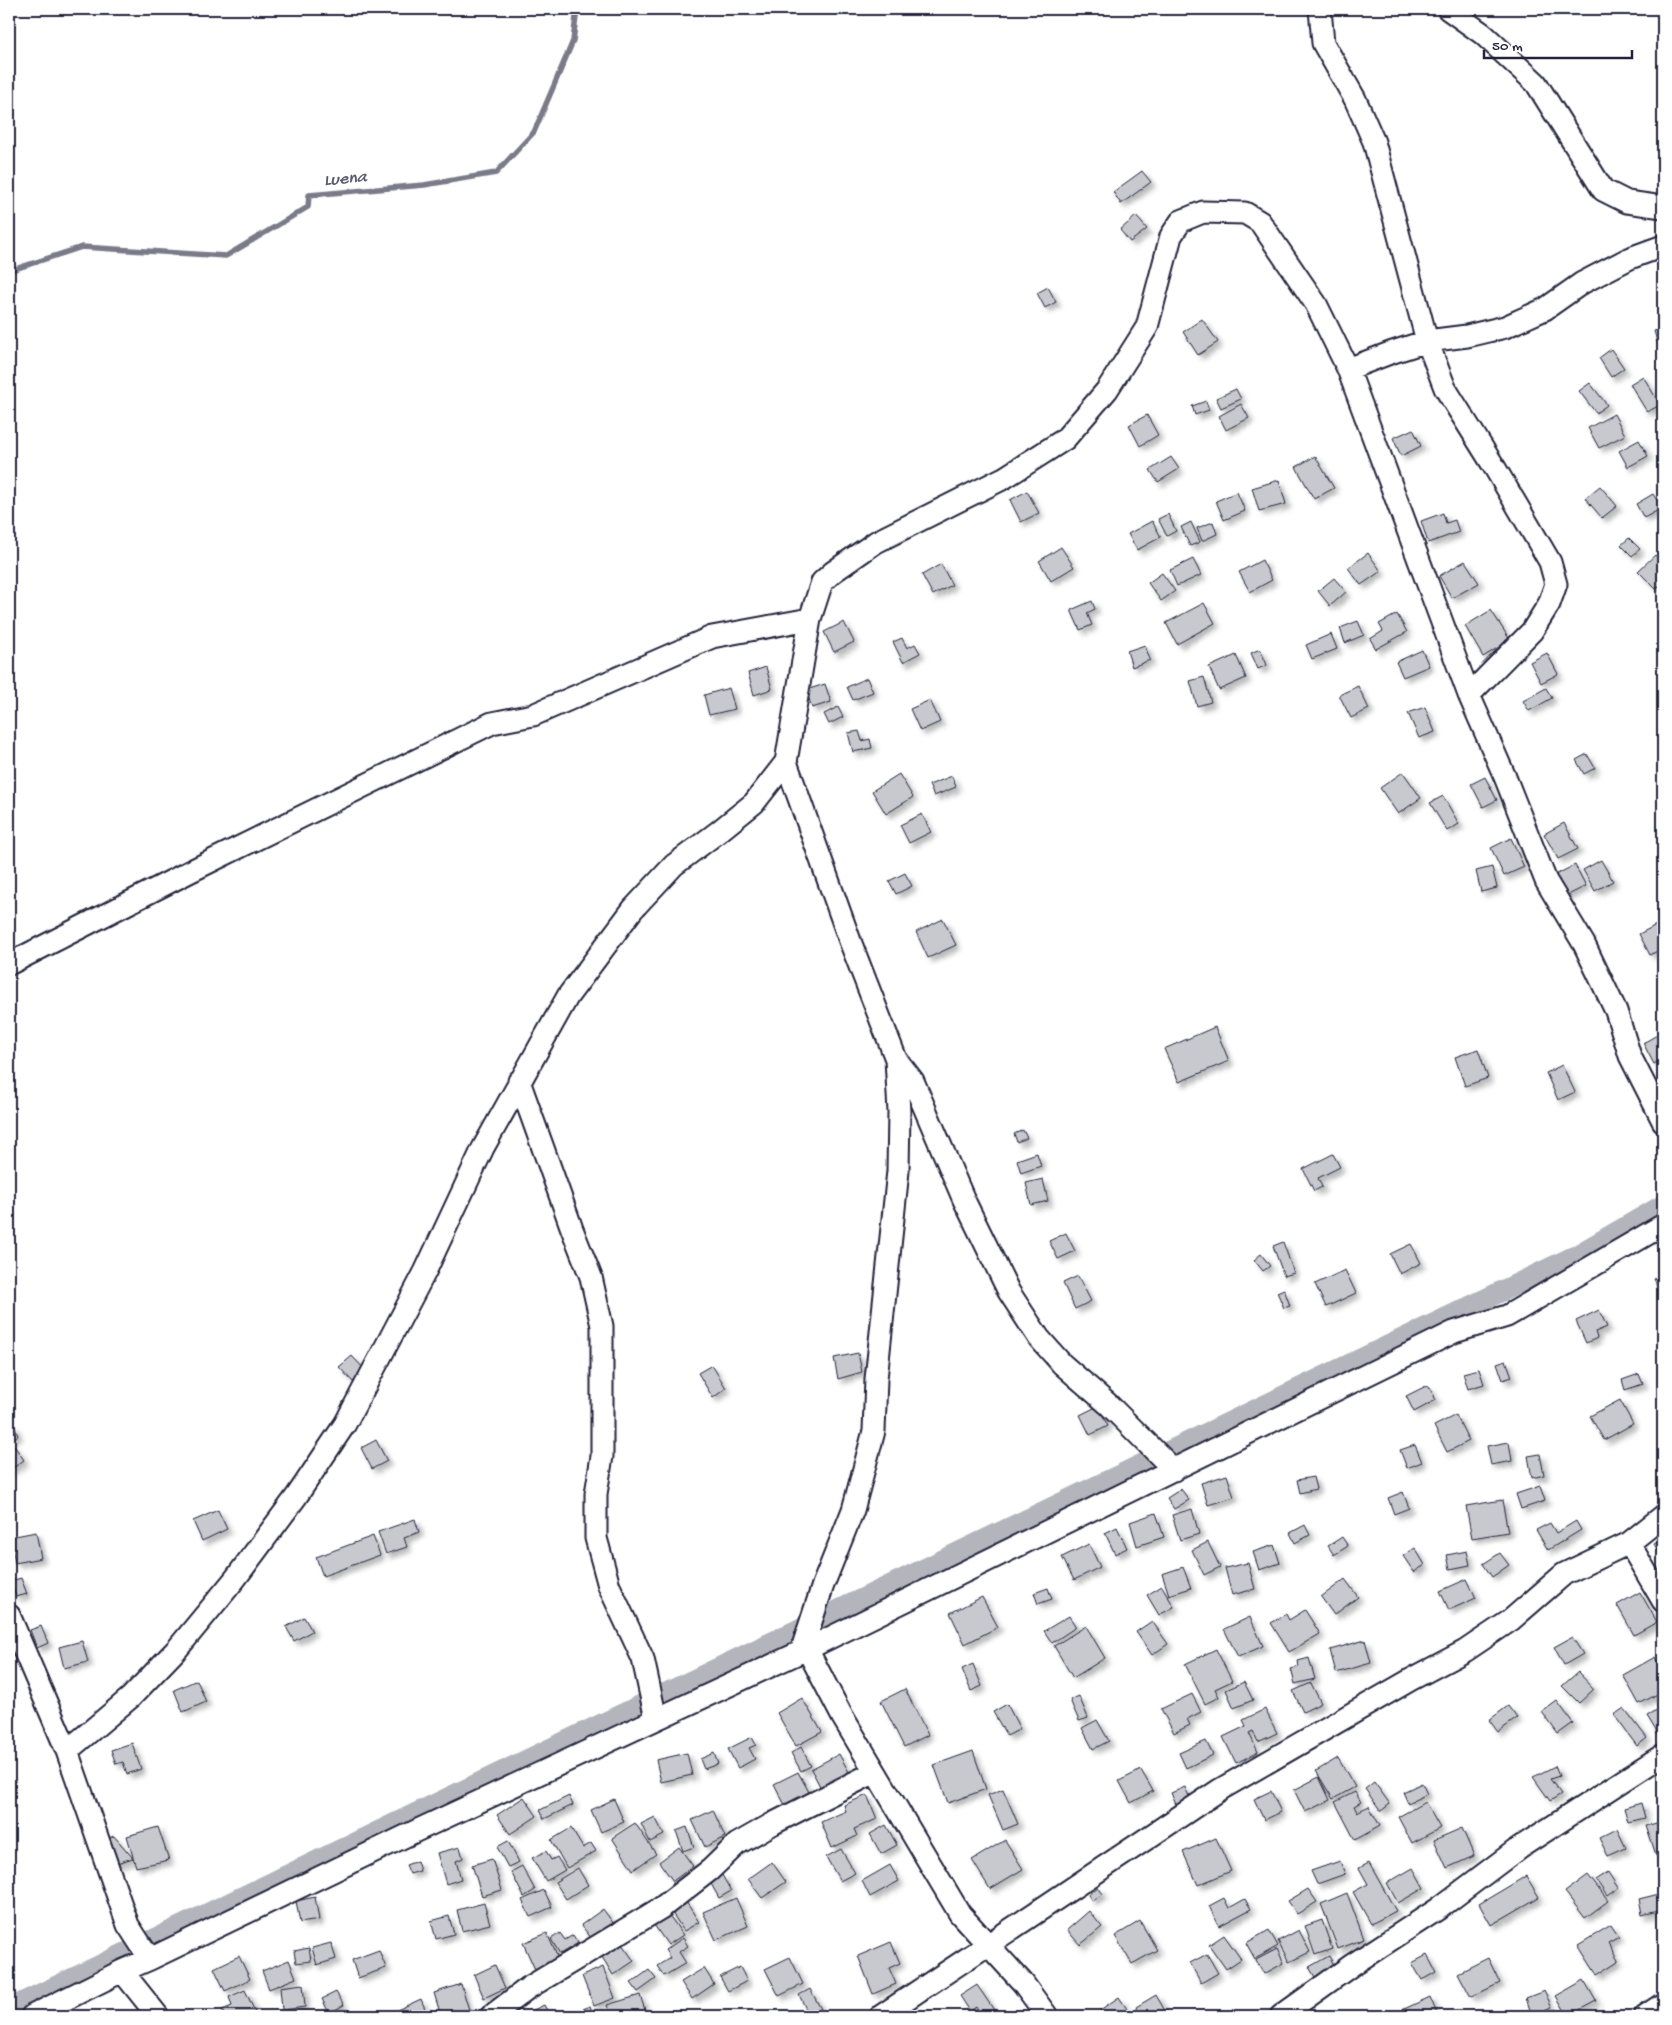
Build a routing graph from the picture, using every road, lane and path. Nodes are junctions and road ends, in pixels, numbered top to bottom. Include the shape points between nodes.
1 (1320, 9) edge
2 (1448, 9) edge
3 (1663, 207) edge
4 (1663, 246) edge
5 (1427, 341) junction
6 (1348, 369) junction
7 (810, 619) junction
8 (1469, 694) junction
9 (786, 762) junction
10 (9, 964) edge
11 (896, 1059) junction
12 (519, 1081) junction
13 (1663, 1121) edge
14 (1663, 1225) edge
15 (1174, 1470) junction
16 (1663, 1516) edge
17 (1629, 1543) junction
18 (1663, 1601) edge
19 (9, 1615) edge
20 (804, 1650) junction
21 (656, 1719) junction
22 (67, 1751) junction
23 (1663, 1755) edge
24 (875, 1772) junction
25 (987, 1945) junction
26 (150, 1959) junction
27 (122, 1972) junction
28 (1663, 2004) edge
29 (32, 2016) edge
30 (158, 2016) edge
31 (491, 2016) edge
32 (881, 2016) edge
33 (1047, 2016) edge
34 (1281, 2016) edge
35 (1646, 2016) edge

1 - 5 street via 1323,43 1355,99 1374,142
2 - 3 street via 1483,34 1536,83 1603,190 1628,202
4 - 5 street via 1630,258 1582,283 1545,309 1505,327
5 - 6 street
5 - 8 street via 1446,388 1550,562 1556,584 1549,604 1532,631
6 - 7 street via 1316,304 1260,222 1245,213 1202,212 1181,221 1172,236 1146,327 1107,390 1065,439 1004,478 876,542 833,572 822,582
6 - 8 street
7 - 9 street
7 - 10 street via 712,637 533,715 492,723
8 - 13 street via 1546,882 1584,944 1616,1011 1630,1056
9 - 11 street
9 - 12 street via 754,803 674,865 633,909 568,996
11 - 15 street via 913,1080 964,1200 1009,1292 1039,1338 1062,1364 1108,1404
11 - 20 street via 898,1171 876,1379 874,1431 853,1510 822,1585
12 - 21 street via 590,1277 602,1326 602,1456 596,1494 596,1538 609,1586 643,1659
12 - 22 street via 345,1424 296,1497 178,1648 131,1697
14 - 15 street via 1507,1316 1454,1332
15 - 20 street
16 - 17 street
17 - 18 street
17 - 25 street via 1564,1574 1511,1620 1465,1651 1221,1789
19 - 22 street
20 - 21 street
20 - 24 street
21 - 26 street
22 - 26 street via 128,1925
23 - 34 street via 1519,1848
24 - 25 street via 960,1914
24 - 31 street via 737,1844 668,1903 528,1988
25 - 32 street
25 - 33 street via 1023,1982
26 - 27 street
27 - 29 street
27 - 30 street
28 - 35 street

